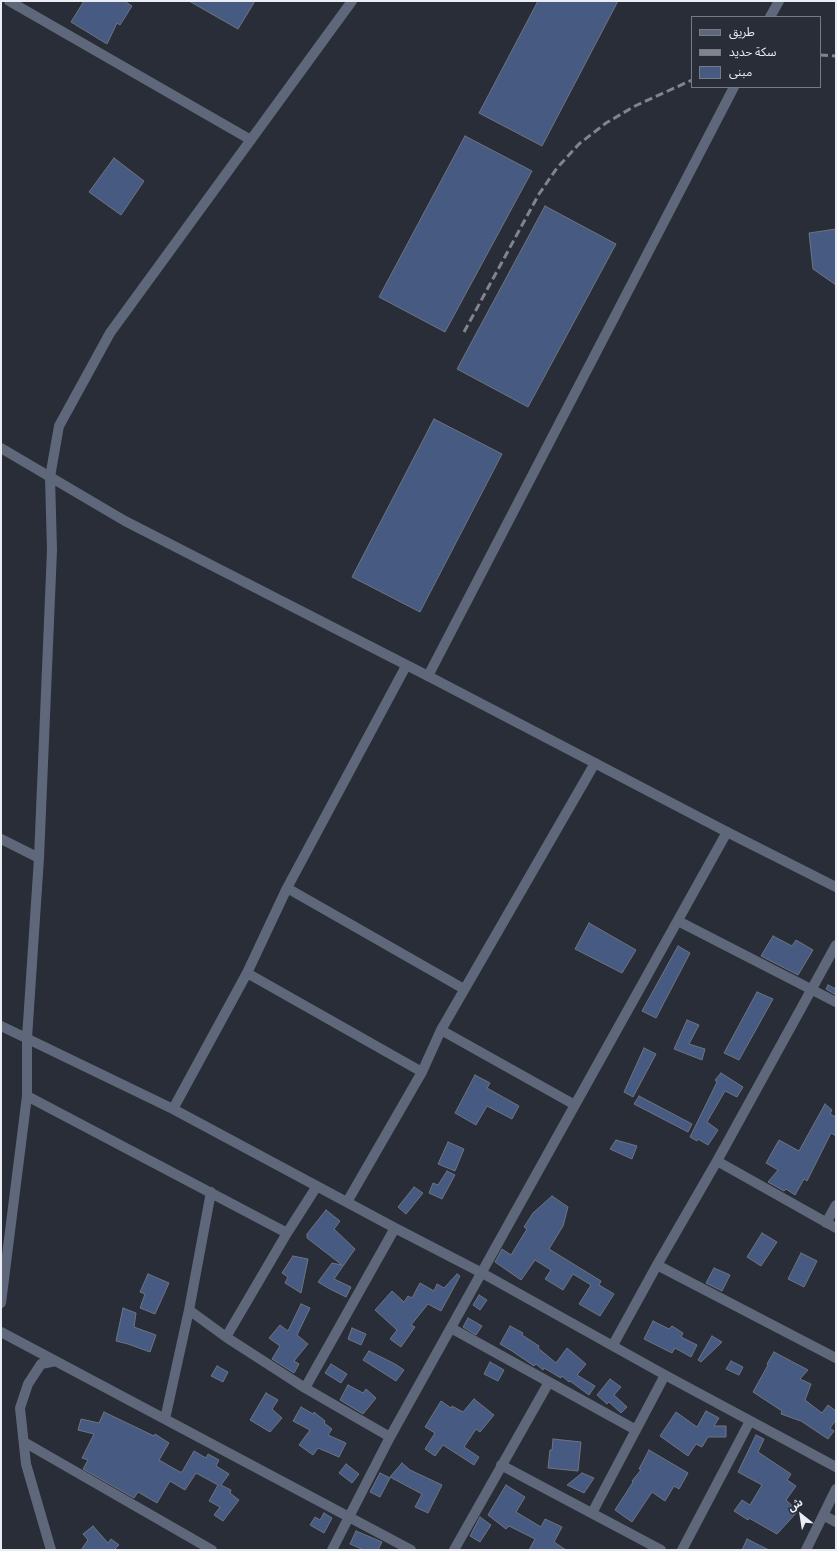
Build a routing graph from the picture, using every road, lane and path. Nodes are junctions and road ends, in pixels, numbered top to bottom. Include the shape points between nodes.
1 (9, 1) edge
2 (352, 1) edge
3 (779, 1) edge
4 (771, 16) edge
5 (733, 88) edge
6 (251, 140) junction
7 (1, 448) edge
8 (50, 477) junction
9 (406, 666) junction
10 (428, 676) junction
11 (595, 763) junction
12 (727, 832) junction
13 (1, 839) edge
14 (39, 858) junction
15 (836, 887) edge
16 (287, 888) junction
17 (678, 921) junction
18 (836, 946) edge
19 (247, 973) junction
20 (464, 989) junction
21 (812, 990) junction
22 (836, 1002) edge
23 (1, 1026) edge
24 (441, 1030) junction
25 (27, 1038) junction
26 (422, 1072) junction
27 (26, 1096) junction
28 (575, 1105) junction
29 (173, 1109) junction
30 (717, 1161) junction
31 (317, 1186) junction
32 (211, 1192) junction
33 (347, 1202) junction
34 (836, 1205) edge
35 (826, 1223) junction
36 (395, 1228) junction
37 (836, 1228) edge
38 (287, 1233) junction
39 (657, 1264) junction
40 (482, 1273) junction
41 (1, 1303) edge
42 (188, 1310) junction
43 (451, 1328) junction
44 (1, 1332) edge
45 (226, 1337) junction
46 (613, 1345) junction
47 (836, 1358) edge
48 (56, 1361) junction
49 (665, 1375) junction
50 (548, 1382) junction
51 (305, 1388) junction
52 (165, 1419) junction
53 (750, 1421) junction
54 (636, 1430) junction
55 (390, 1437) junction
56 (24, 1442) junction
57 (501, 1465) junction
58 (836, 1467) edge
59 (836, 1490) edge
60 (592, 1513) junction
61 (823, 1515) junction
62 (349, 1517) junction
63 (836, 1522) edge
64 (50, 1550) edge
65 (210, 1550) edge
66 (332, 1550) edge
67 (411, 1550) edge
68 (454, 1550) edge
69 (661, 1550) edge
70 (682, 1550) edge
71 (806, 1550) edge

1 - 6 street
2 - 6 street
3 - 4 street
5 - 10 street
6 - 8 street via 110,333 59,426
7 - 8 street
8 - 9 street via 126,521
8 - 14 street via 52,550
9 - 10 street
9 - 16 street
10 - 11 street
11 - 12 street
11 - 20 street
12 - 15 street
12 - 17 street
13 - 14 street
14 - 25 street
16 - 19 street
16 - 20 street
17 - 21 street
17 - 28 street
18 - 21 street
19 - 26 street
19 - 29 street
20 - 24 street
21 - 22 street
21 - 30 street
23 - 25 street
24 - 26 street
24 - 28 street
25 - 27 street
25 - 29 street
26 - 33 street
27 - 32 street
27 - 41 street
28 - 40 street
29 - 31 street
30 - 35 street
30 - 39 street
31 - 33 street
31 - 38 street
32 - 38 street
32 - 42 street
33 - 36 street
34 - 35 street
35 - 37 street
36 - 40 street
36 - 51 street
38 - 45 street
39 - 46 street
39 - 47 street
40 - 43 street
40 - 46 street
42 - 45 street
42 - 52 street
43 - 50 street
43 - 55 street
44 - 48 street
45 - 51 street
46 - 49 street
48 - 52 street
48 - 56 street via 41,1364 28,1384 20,1408
49 - 53 street
49 - 54 street
50 - 54 street
50 - 57 street
51 - 55 street
52 - 62 street
53 - 58 street
53 - 70 street
54 - 60 street
55 - 62 street
56 - 64 street via 26,1464
56 - 65 street
57 - 60 street
57 - 68 street
59 - 61 street
60 - 69 street
61 - 63 street
61 - 71 street
62 - 66 street
62 - 67 street

